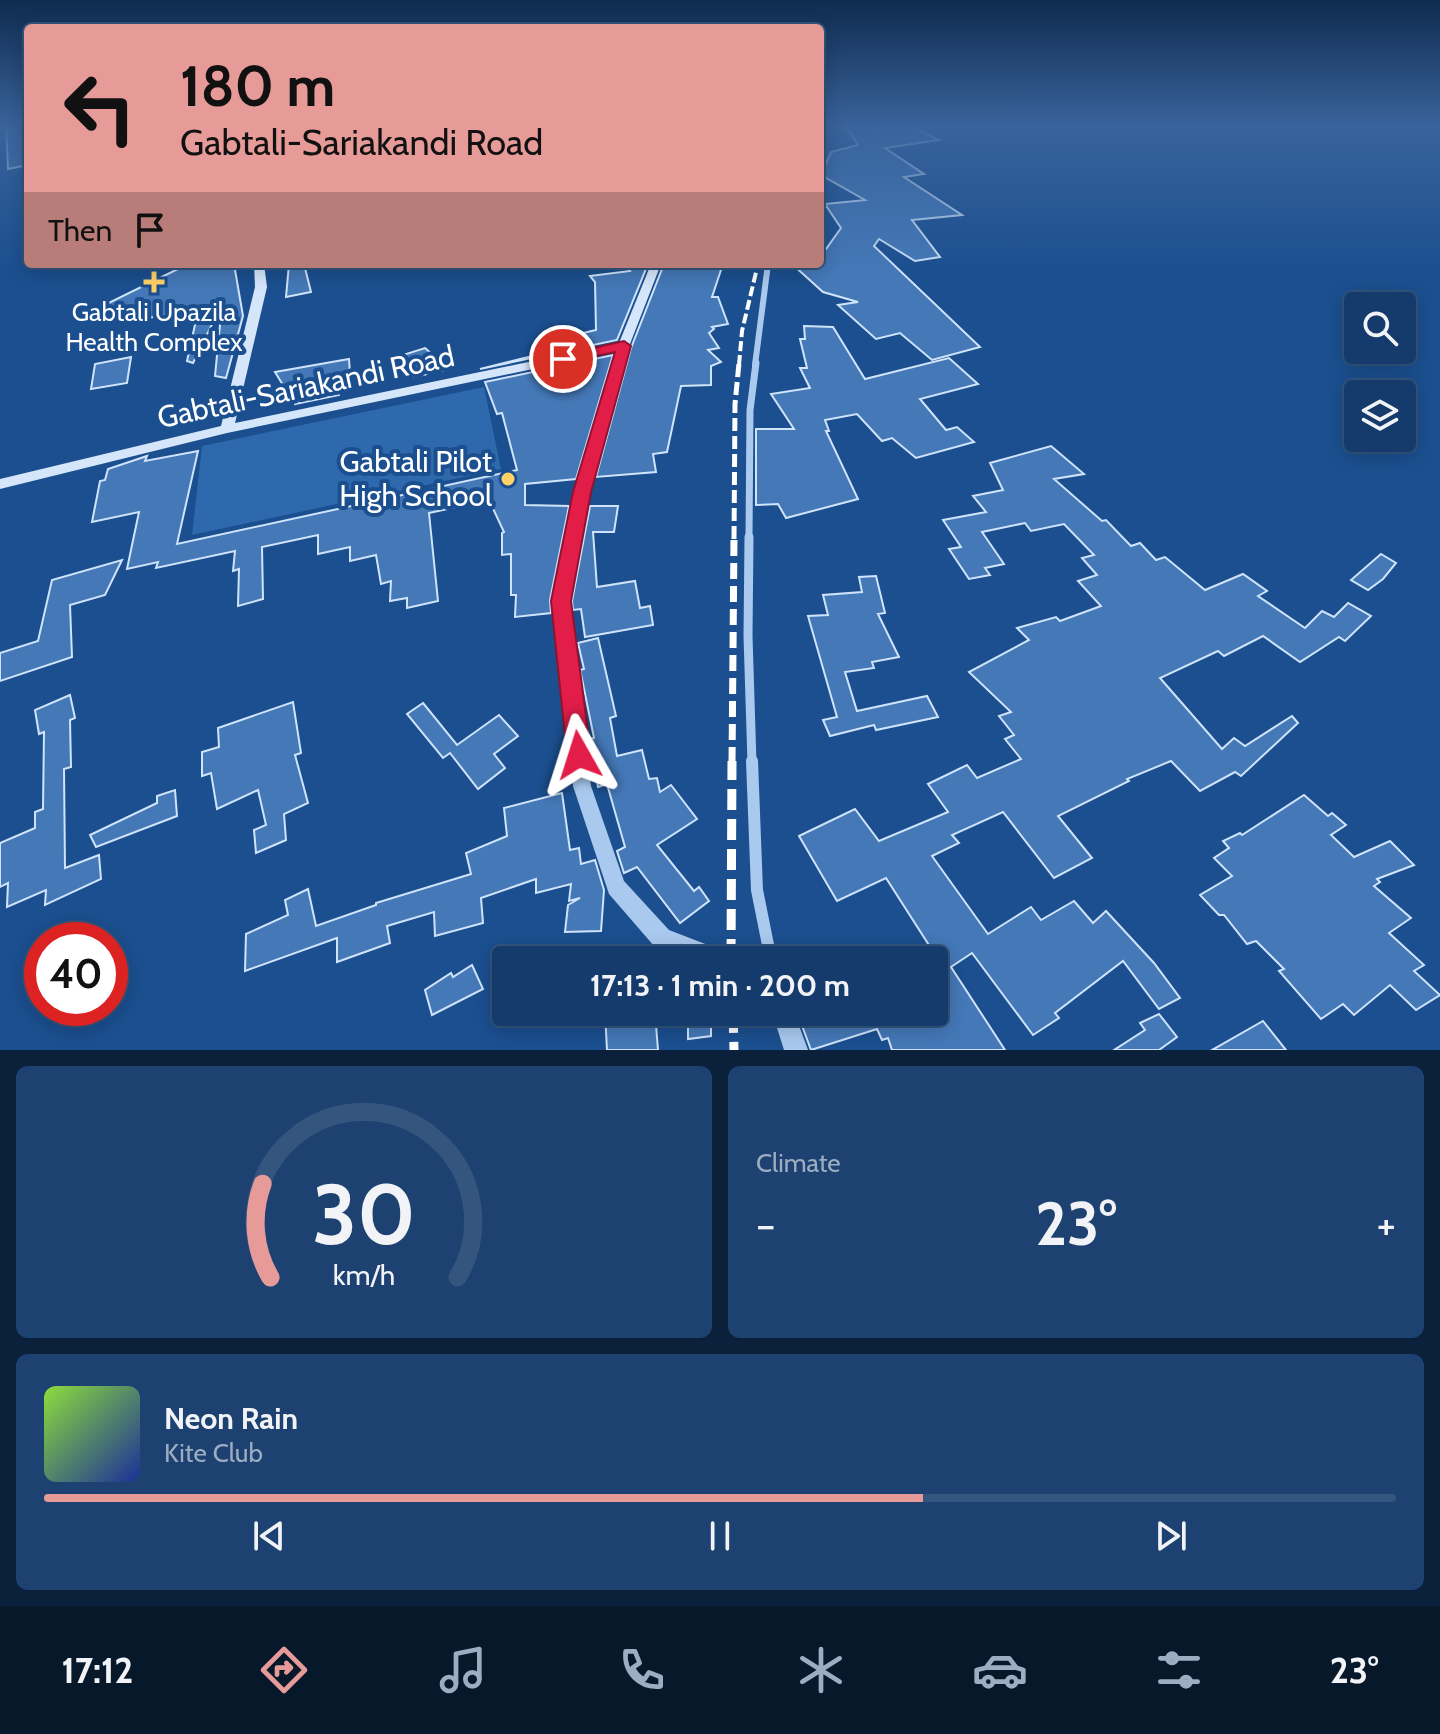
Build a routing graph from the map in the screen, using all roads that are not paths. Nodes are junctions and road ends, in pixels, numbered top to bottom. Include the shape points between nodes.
1 (259, 268) edge
2 (654, 268) edge
3 (768, 268) edge
4 (624, 346) junction
5 (227, 429) junction
6 (0, 484) edge
7 (682, 946) edge
8 (768, 946) edge
9 (788, 1026) edge
10 (796, 1050) edge

1 - 5 main road via 261,287
2 - 4 main road
3 - 8 street via 750,410 748,636 757,890
4 - 5 main road, Gabtali-Sariakandi Road
4 - 7 street via 582,492 561,601 582,786 616,887 662,938
5 - 6 main road, Gabtali-Sariakandi Road
9 - 10 street

